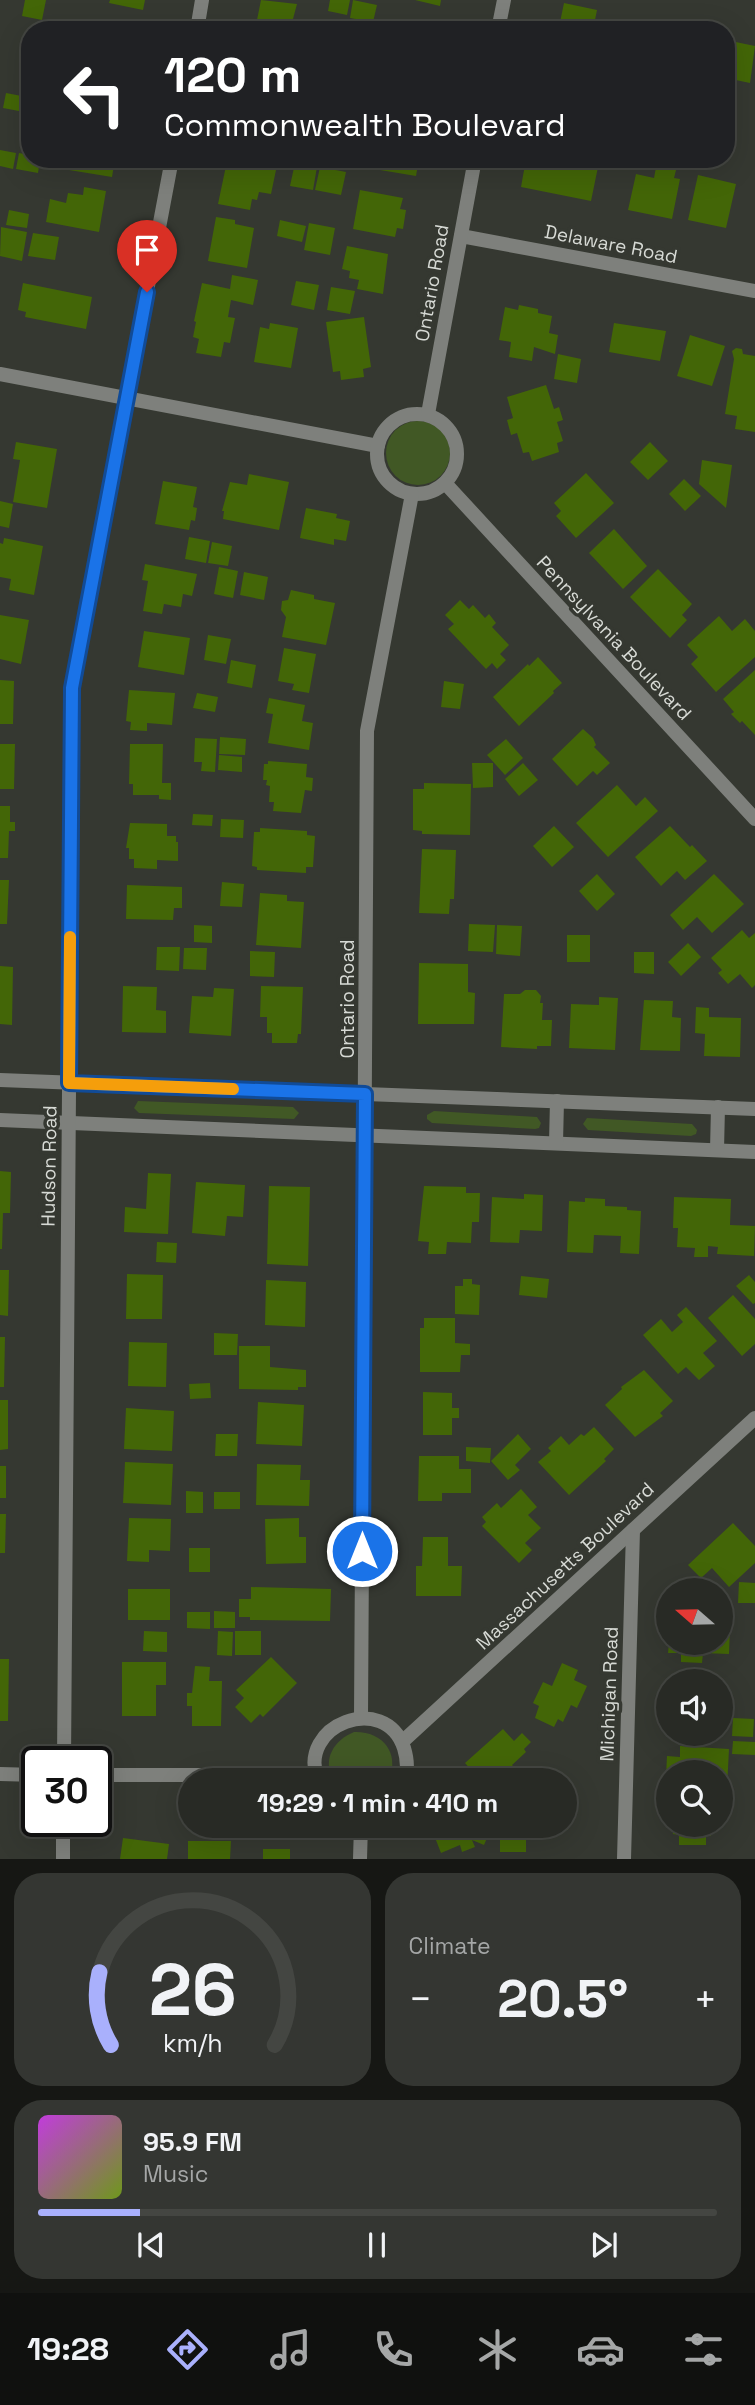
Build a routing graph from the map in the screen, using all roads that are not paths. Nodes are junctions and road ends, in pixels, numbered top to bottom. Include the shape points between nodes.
1 (202, 0) edge
2 (504, 0) edge
3 (198, 21) edge
4 (500, 21) edge
5 (170, 168) edge
6 (473, 168) edge
7 (461, 236) junction
8 (755, 291) edge
9 (0, 374) edge
10 (127, 398) junction
11 (428, 414) junction
12 (377, 446) junction
13 (445, 483) junction
14 (412, 494) junction
15 (755, 820) edge
16 (0, 1080) edge
17 (69, 1083) junction
18 (365, 1094) junction
19 (558, 1101) junction
20 (718, 1107) junction
21 (755, 1109) edge
22 (0, 1119) edge
23 (68, 1122) junction
24 (365, 1135) junction
25 (556, 1143) junction
26 (717, 1150) junction
27 (755, 1152) edge
28 (755, 1418) edge
29 (633, 1530) junction
30 (362, 1718) junction
31 (402, 1742) junction
32 (64, 1746) edge
33 (316, 1768) edge
34 (407, 1768) edge
35 (0, 1774) edge
36 (21, 1775) edge
37 (112, 1775) edge
38 (178, 1776) edge
39 (63, 1837) edge
40 (361, 1838) edge
41 (63, 1859) edge
42 (360, 1859) edge
43 (624, 1859) edge

1 - 3 street
2 - 4 street
5 - 10 street, Hudson Road
6 - 7 street, Ontario Road
7 - 8 street, Delaware Road
7 - 11 street, Ontario Road
9 - 10 street
10 - 12 street
10 - 17 street, Hudson Road via 72,688
11 - 12 street via 396,419
11 - 13 street via 448,427 454,438 457,462
12 - 14 street via 384,477
13 - 14 street via 424,494
13 - 15 street, Pennsylvania Boulevard
14 - 18 street, Ontario Road via 367,731
16 - 17 street
17 - 18 street
17 - 23 street, Hudson Road
18 - 19 street
18 - 24 street, Ontario Road
19 - 20 street
19 - 25 street
20 - 21 street
20 - 26 street
22 - 23 street
23 - 24 street
23 - 32 street, Hudson Road
24 - 25 street
24 - 30 street, Ontario Road
25 - 26 street
26 - 27 street
28 - 29 street, Massachusetts Boulevard
29 - 31 street, Massachusetts Boulevard
29 - 43 street, Michigan Road
30 - 31 street via 385,1724
30 - 33 street via 348,1720 325,1735
31 - 34 street
35 - 36 street
37 - 38 street
39 - 41 street
40 - 42 street

